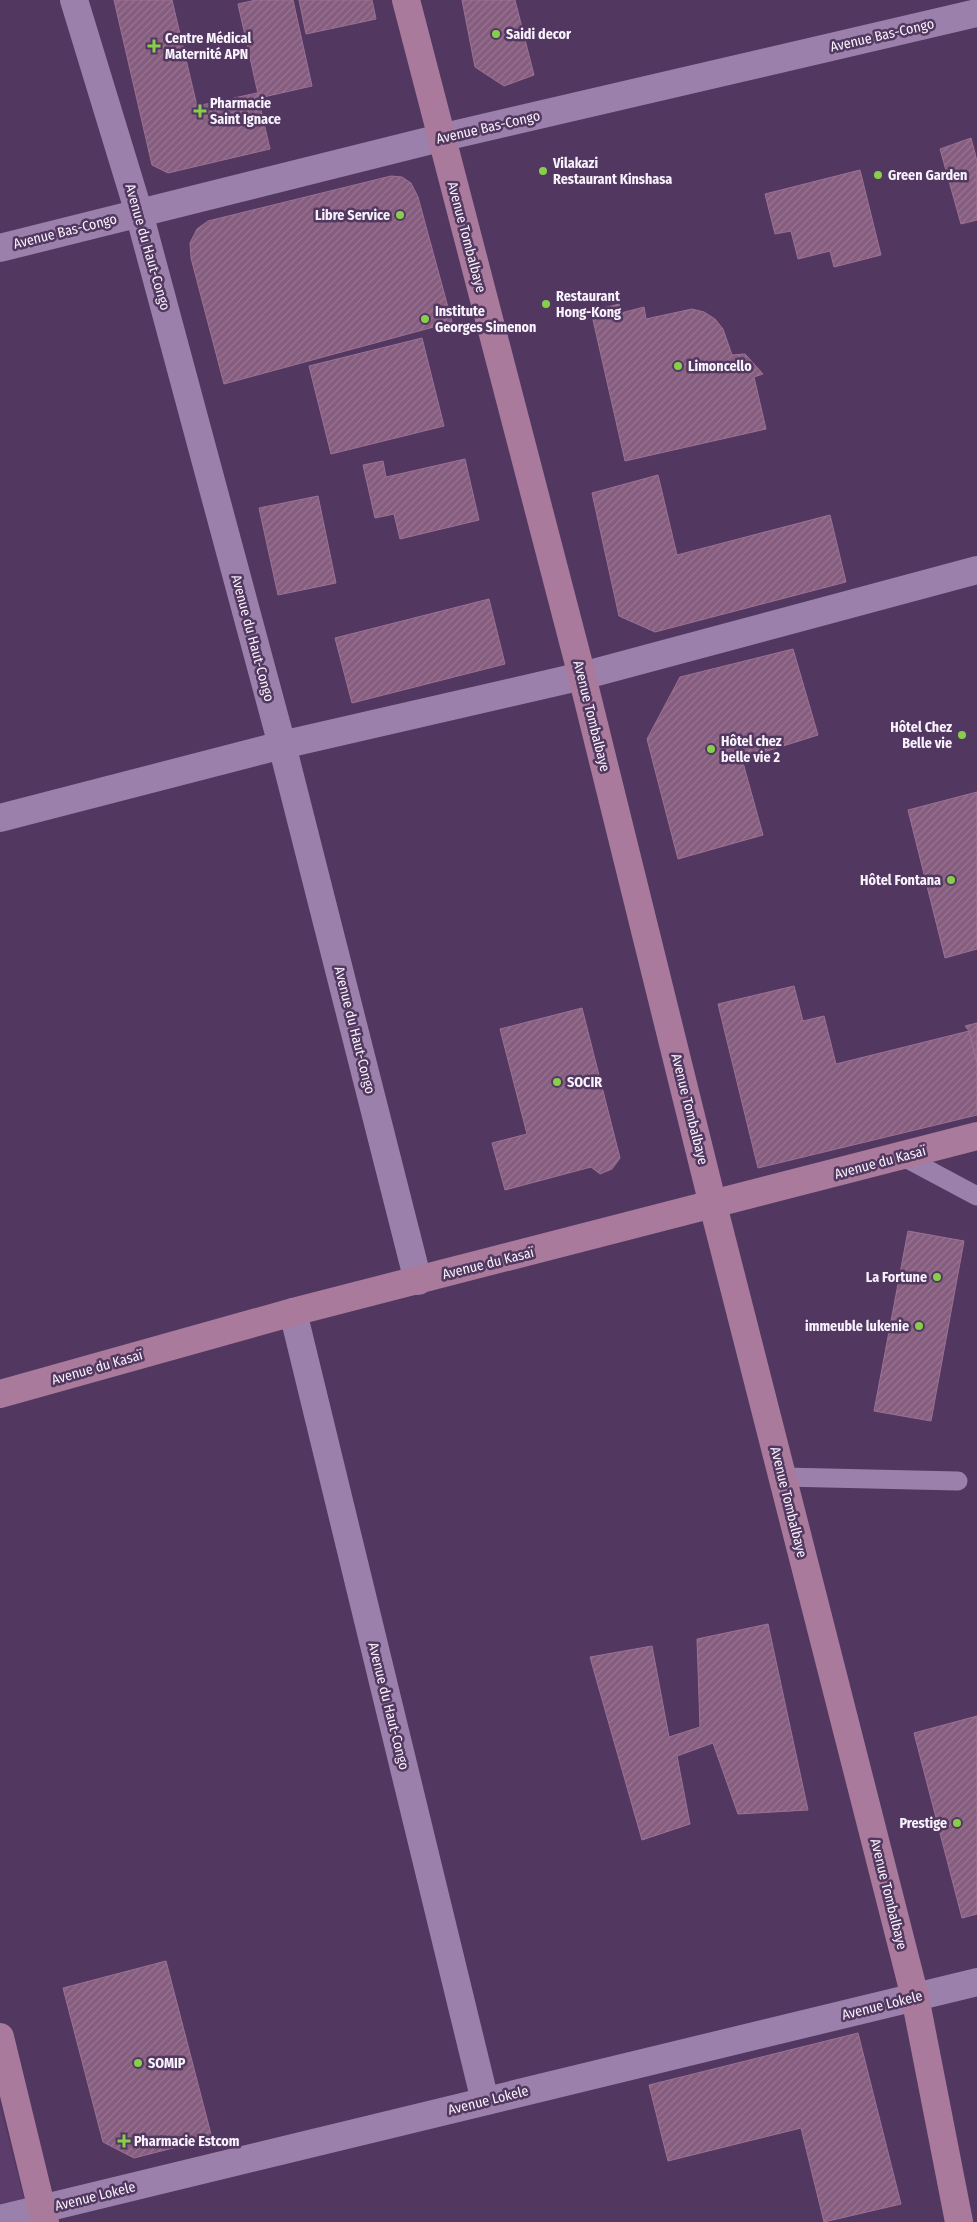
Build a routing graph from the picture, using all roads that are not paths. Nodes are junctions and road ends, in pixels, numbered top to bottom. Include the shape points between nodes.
1 (74, 0) edge
2 (406, 0) edge
3 (977, 13) edge
4 (440, 138) junction
5 (139, 213) junction
6 (0, 248) edge
7 (977, 570) edge
8 (582, 676) junction
9 (282, 746) junction
10 (0, 818) edge
11 (977, 1136) edge
12 (902, 1156) junction
13 (977, 1196) edge
14 (713, 1205) junction
15 (418, 1281) junction
16 (293, 1312) junction
17 (0, 1394) edge
18 (783, 1477) junction
19 (958, 1481) dead end
20 (977, 1982) edge
21 (915, 1997) junction
22 (0, 2037) edge
23 (485, 2101) junction
24 (43, 2215) edge
25 (0, 2219) edge
26 (958, 2222) edge

1 - 5 street, Avenue du Haut-Congo
2 - 4 street, Avenue Tombalbaye
3 - 4 street, Avenue Bas-Congo
4 - 5 street, Avenue Bas-Congo
4 - 8 street, Avenue Tombalbaye
5 - 6 street, Avenue Bas-Congo
5 - 9 street, Avenue du Haut-Congo
7 - 8 street
8 - 9 street
8 - 14 street, Avenue Tombalbaye
9 - 10 street
9 - 15 street, Avenue du Haut-Congo
11 - 12 street, Avenue du Kasaï
12 - 13 lane
12 - 14 street, Avenue du Kasaï
14 - 15 street, Avenue du Kasaï
14 - 18 street, Avenue Tombalbaye
15 - 16 street, Avenue du Kasaï
16 - 17 street, Avenue du Kasaï
16 - 23 street, Avenue du Haut-Congo
18 - 19 lane
18 - 21 street, Avenue Tombalbaye
20 - 21 street, Avenue Lokele
21 - 23 street, Avenue Lokele
21 - 26 street, Avenue Tombalbaye
22 - 24 street
23 - 24 street, Avenue Lokele
24 - 25 street, Avenue Lokele

